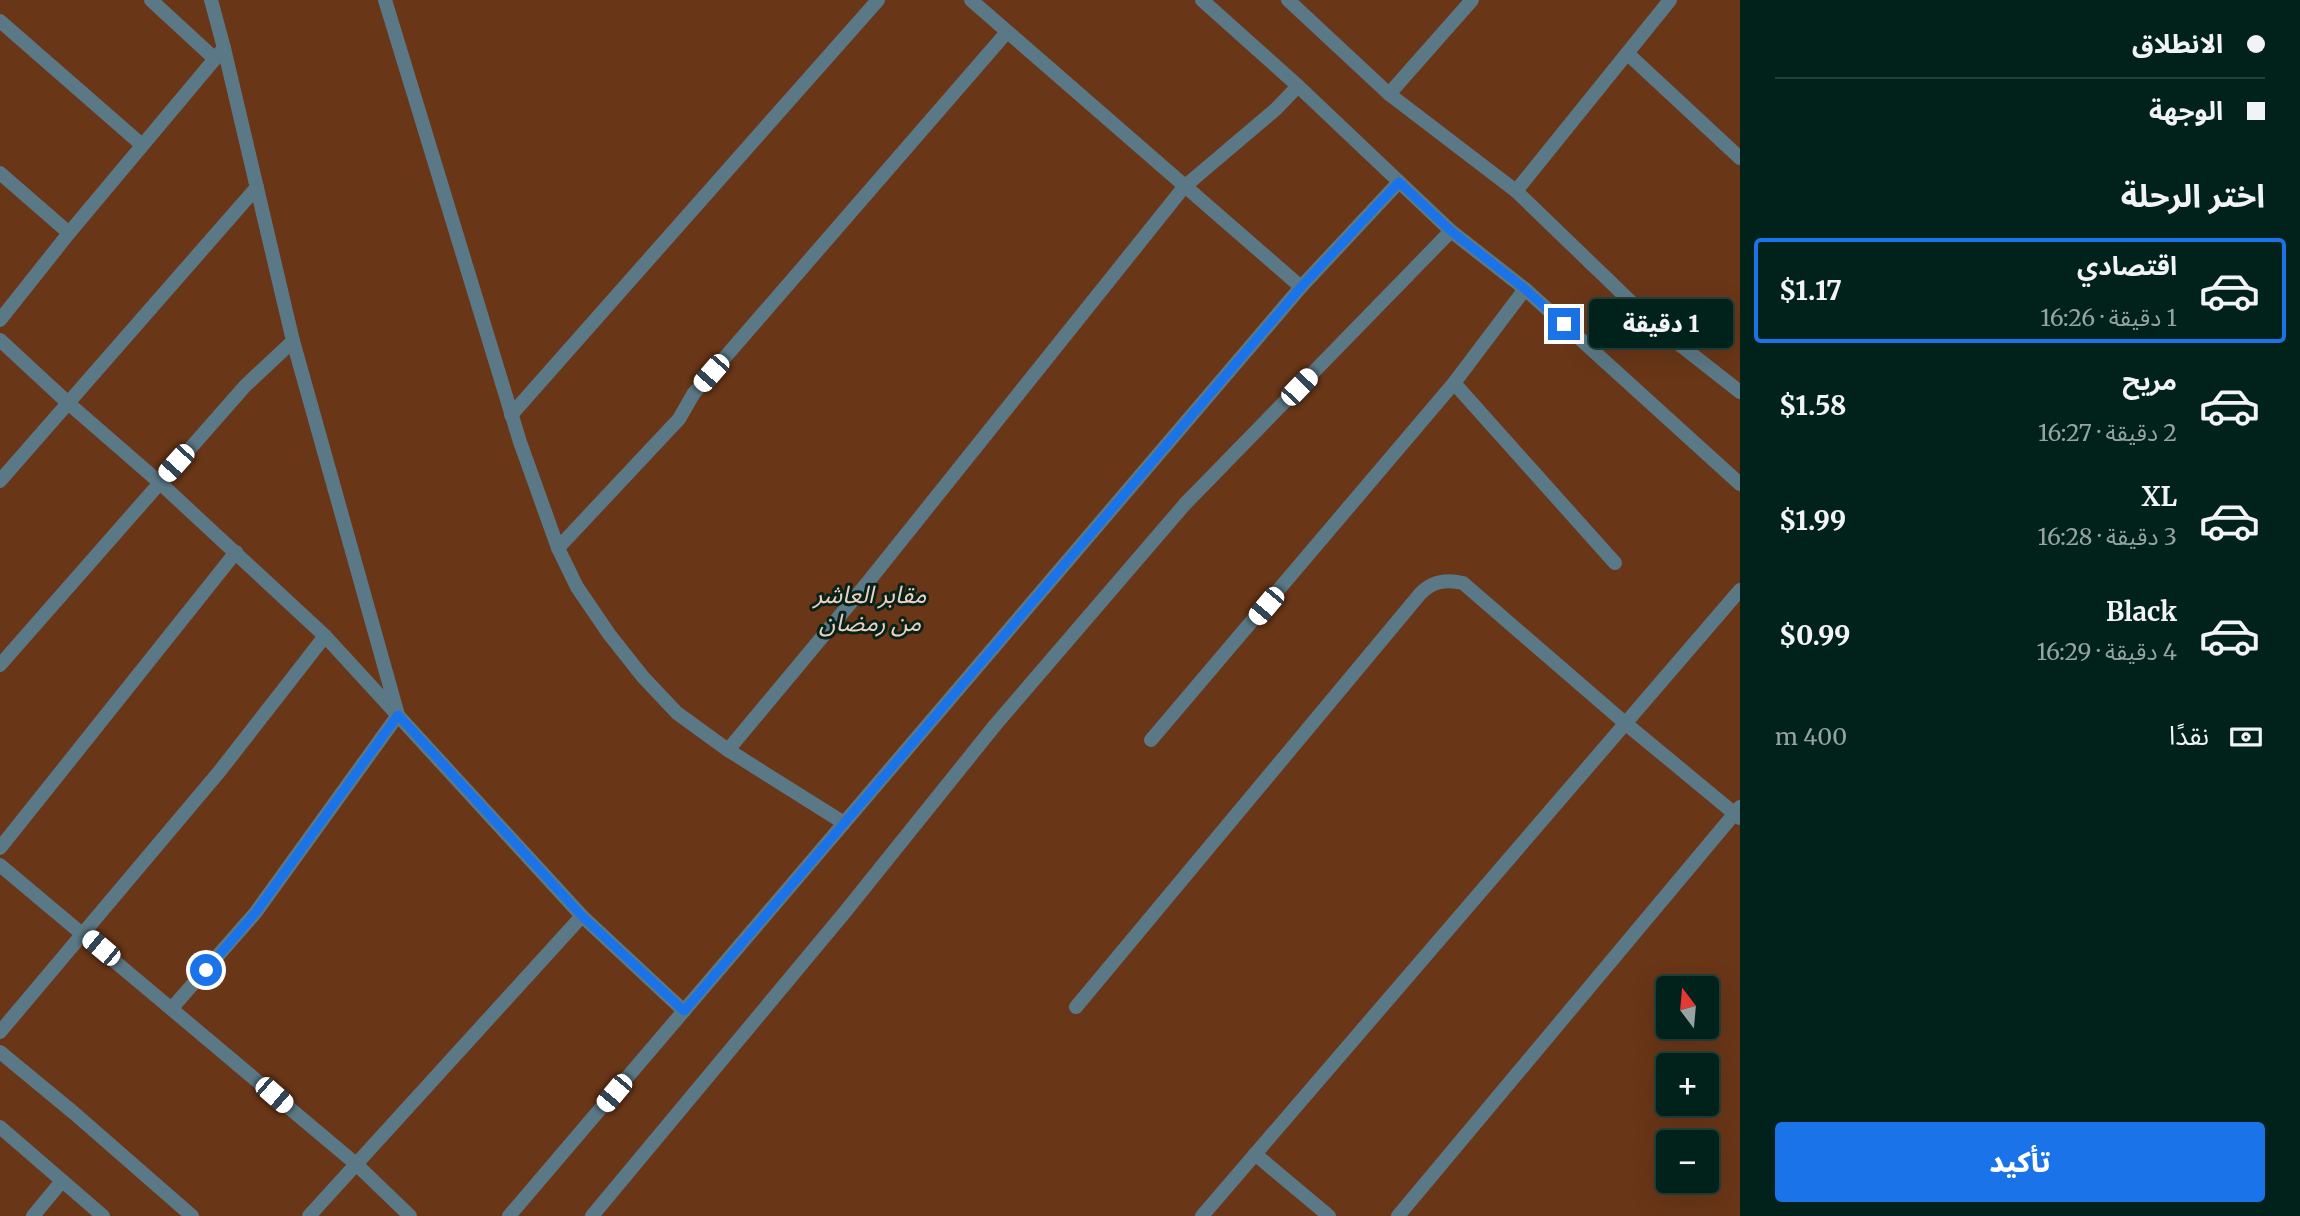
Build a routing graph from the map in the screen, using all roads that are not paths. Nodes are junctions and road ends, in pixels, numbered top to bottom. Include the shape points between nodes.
1 (151, 0) edge
2 (211, 0) edge
3 (878, 0) edge
4 (971, 0) edge
5 (1202, 0) edge
6 (1288, 0) edge
7 (1472, 0) edge
8 (1670, 0) edge
9 (390, 3) edge
10 (0, 22) edge
11 (1007, 32) junction
12 (220, 54) junction
13 (1628, 54) junction
14 (1298, 86) junction
15 (1389, 94) junction
16 (142, 145) junction
17 (1740, 158) edge
18 (0, 173) edge
19 (1399, 182) junction
20 (257, 187) junction
21 (1184, 187) junction
22 (1516, 191) junction
23 (1451, 231) junction
24 (69, 233) junction
25 (1301, 287) junction
26 (1525, 289) junction
27 (0, 320) edge
28 (0, 340) edge
29 (293, 341) junction
30 (1454, 383) junction
31 (1740, 392) edge
32 (67, 402) junction
33 (511, 415) junction
34 (0, 481) edge
35 (159, 482) junction
36 (1740, 484) edge
37 (558, 548) junction
38 (236, 552) junction
39 (1615, 563) dead end
40 (1740, 590) edge
41 (325, 636) junction
42 (0, 665) edge
43 (398, 715) junction
44 (1625, 723) junction
45 (1151, 740) dead end
46 (728, 750) junction
47 (1738, 813) edge
48 (844, 823) junction
49 (0, 848) edge
50 (0, 865) edge
51 (582, 916) junction
52 (84, 933) junction
53 (1076, 1007) dead end
54 (172, 1008) junction
55 (684, 1011) junction
56 (0, 1032) edge
57 (0, 1052) edge
58 (0, 1127) edge
59 (1255, 1154) junction
60 (356, 1164) junction
61 (62, 1181) junction
62 (33, 1216) edge
63 (103, 1216) edge
64 (192, 1216) edge
65 (309, 1216) edge
66 (410, 1216) edge
67 (509, 1216) edge
68 (592, 1216) edge
69 (1202, 1216) edge
70 (1329, 1216) edge
71 (1398, 1216) edge

1 - 12 lane
2 - 12 lane
3 - 33 lane
4 - 11 lane
5 - 14 lane
6 - 15 lane
7 - 15 lane
8 - 13 lane
9 - 33 lane
10 - 16 lane
11 - 21 lane
11 - 37 lane via 694,393 679,419
12 - 16 lane
12 - 20 lane
13 - 17 lane
13 - 22 lane
14 - 19 lane
14 - 21 lane
15 - 22 lane
16 - 24 lane
18 - 24 lane
19 - 23 lane
19 - 25 lane
20 - 29 lane
20 - 32 lane
21 - 25 lane
21 - 46 lane
22 - 31 lane via 1656,326
23 - 26 lane
23 - 68 lane via 1176,515 996,724
24 - 27 lane
25 - 48 lane
26 - 30 lane
26 - 36 lane
28 - 32 lane
29 - 35 lane via 245,386
29 - 43 lane
30 - 39 lane
30 - 45 lane
32 - 34 lane
32 - 35 lane
33 - 37 lane
35 - 38 lane
35 - 42 lane
37 - 46 lane via 577,587 643,677 677,713
38 - 41 lane
38 - 49 lane
40 - 44 lane
41 - 43 lane
41 - 52 lane
43 - 51 lane
43 - 54 lane via 256,912
44 - 47 lane
44 - 53 lane via 1463,583 1450,580 1426,587
44 - 59 lane
46 - 48 lane
47 - 71 lane
48 - 55 lane
50 - 52 lane
51 - 55 lane
51 - 60 lane
52 - 54 lane
52 - 56 lane
54 - 60 lane
55 - 67 lane
57 - 64 lane
58 - 61 lane
59 - 69 lane
59 - 70 lane
60 - 65 lane
60 - 66 lane
61 - 62 lane
61 - 63 lane

